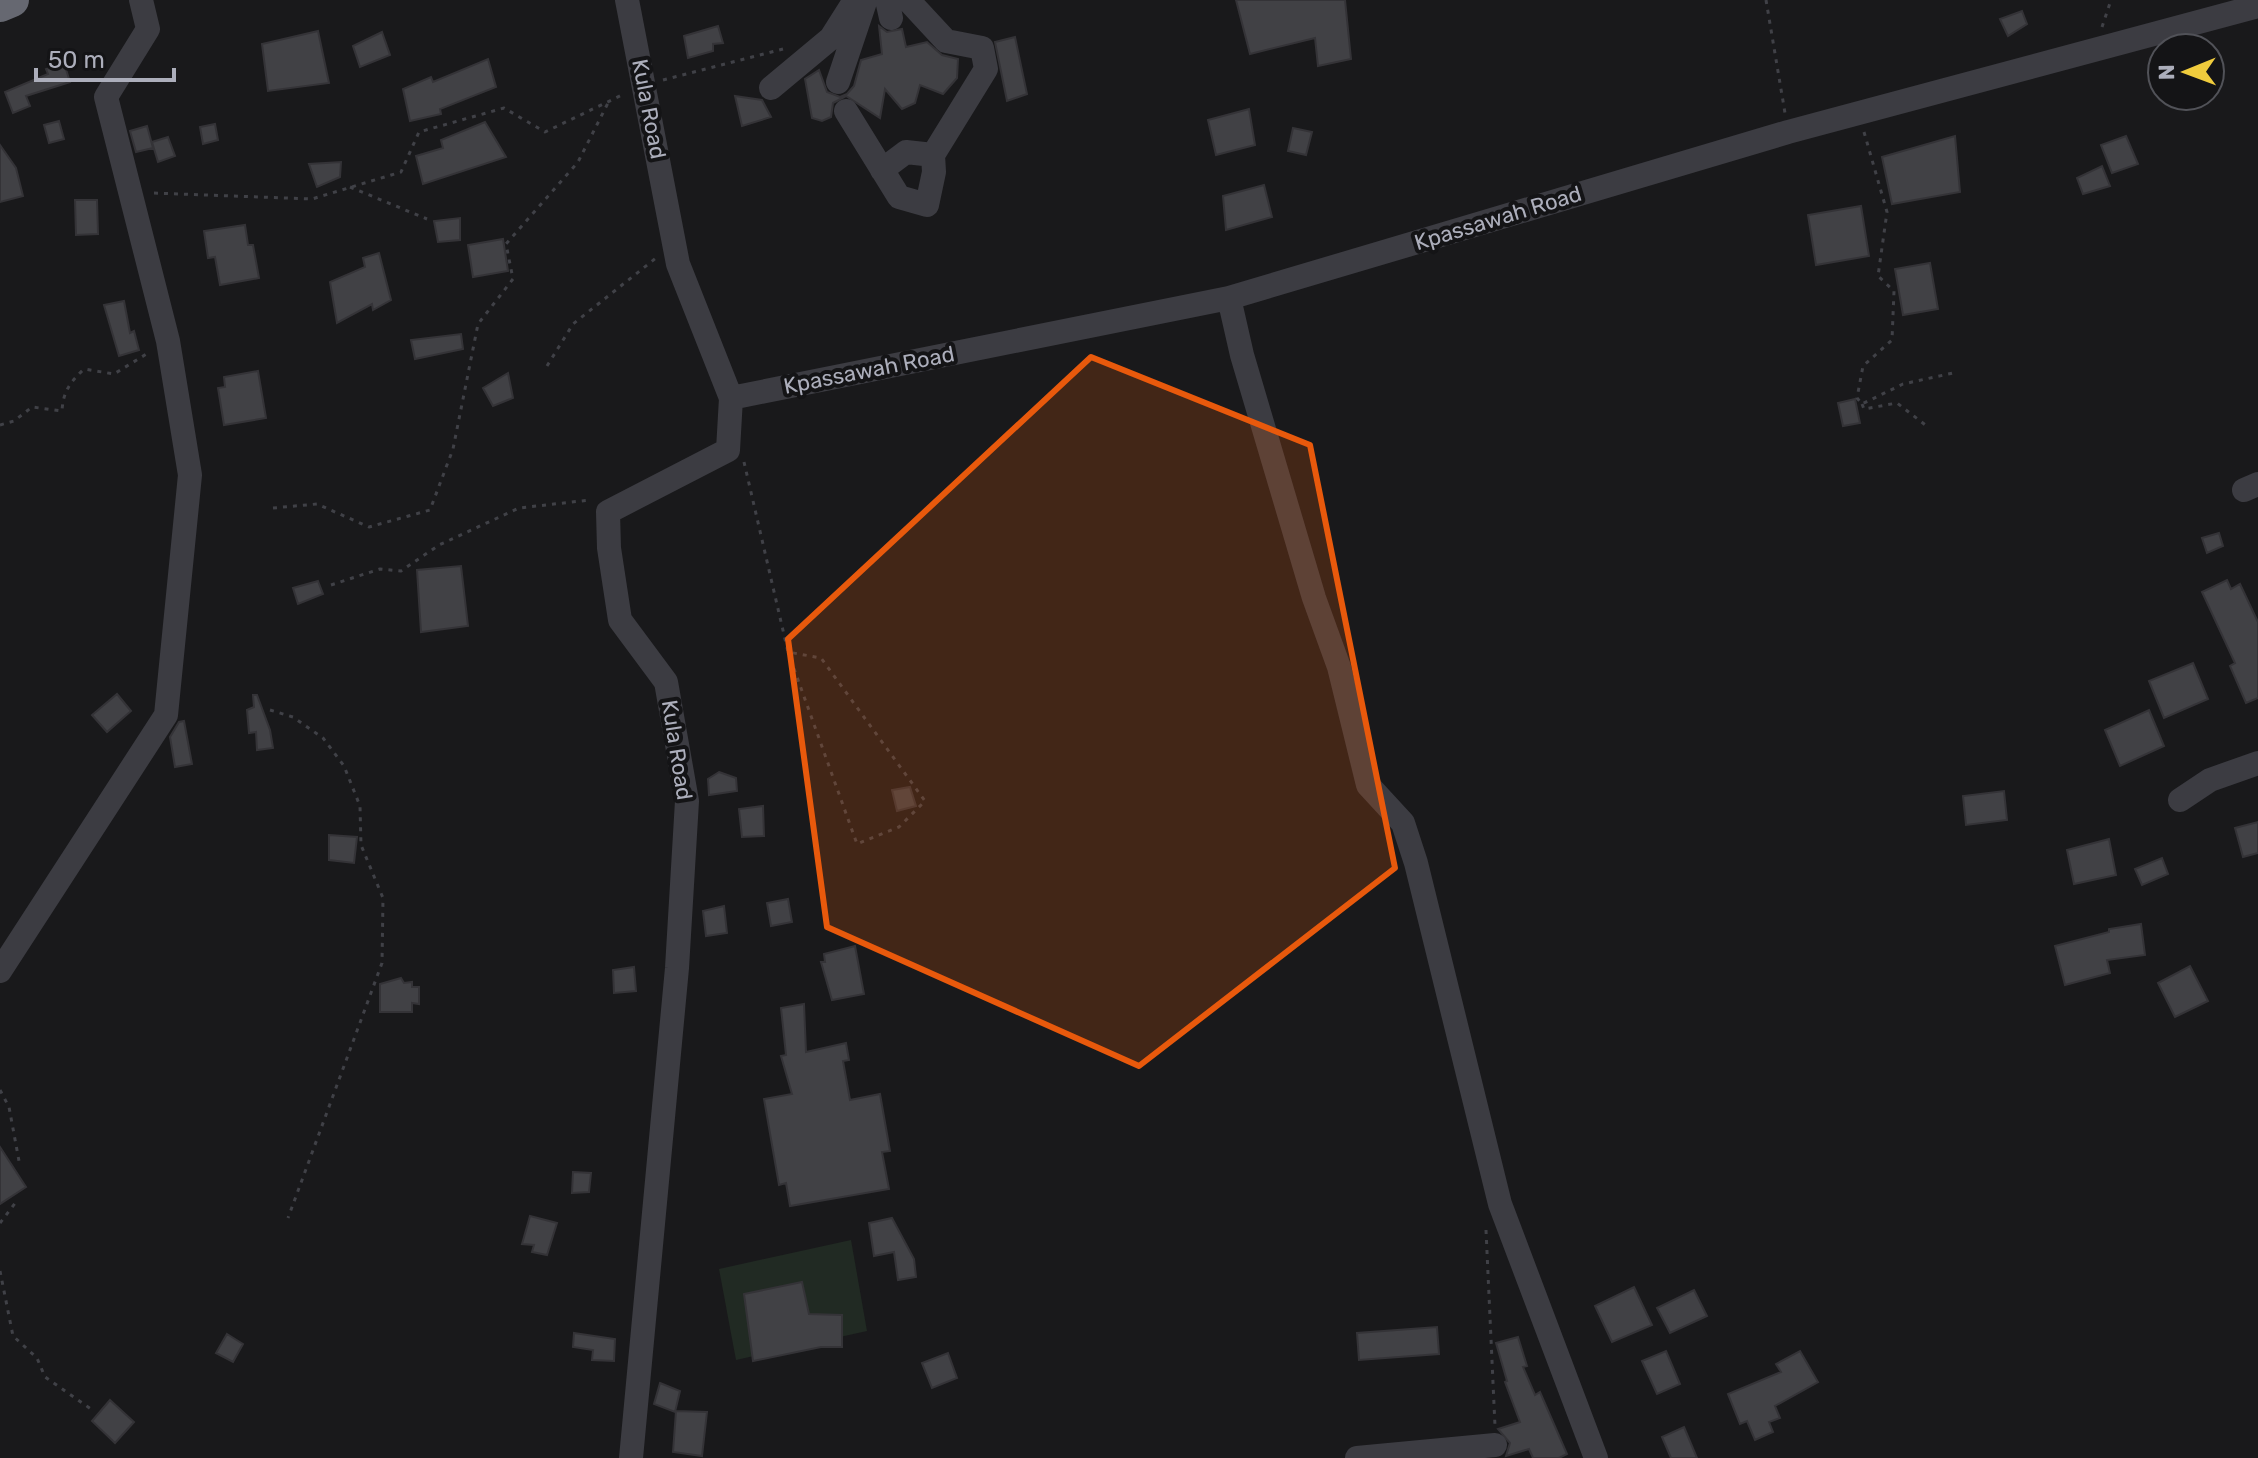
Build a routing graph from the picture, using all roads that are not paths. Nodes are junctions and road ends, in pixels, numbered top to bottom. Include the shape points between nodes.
1 (12, 0) edge
2 (141, 0) edge
3 (627, 0) edge
4 (855, 0) edge
5 (866, 0) edge
6 (0, 5) edge
7 (896, 6) edge
8 (2258, 6) edge
9 (838, 82) dead end
10 (771, 88) dead end
11 (846, 111) dead end
12 (933, 155) junction
13 (882, 170) junction
14 (1229, 298) junction
15 (731, 398) junction
16 (2258, 763) edge
17 (2180, 800) dead end
18 (0, 971) edge
19 (1495, 1445) road end
20 (631, 1458) edge
21 (1357, 1458) edge
22 (1596, 1458) edge

1 - 6 highway
2 - 18 street via 148,29 106,97 168,341 190,475 166,715
3 - 15 street, Kula Road via 678,264
4 - 10 street via 831,38
5 - 9 street
7 - 12 street via 946,41 982,48 986,69
8 - 14 street, Kpassawah Road via 1788,132
11 - 13 street
12 - 13 street via 906,152
12 - 13 street via 927,205 899,197
14 - 15 street, Kpassawah Road
14 - 22 street via 1309,583 1339,667 1368,785 1403,823 1416,863 1500,1204
15 - 20 street, Kula Road via 728,450 608,512 620,620 666,682 687,801 677,968
16 - 17 street via 2210,780
19 - 21 street

